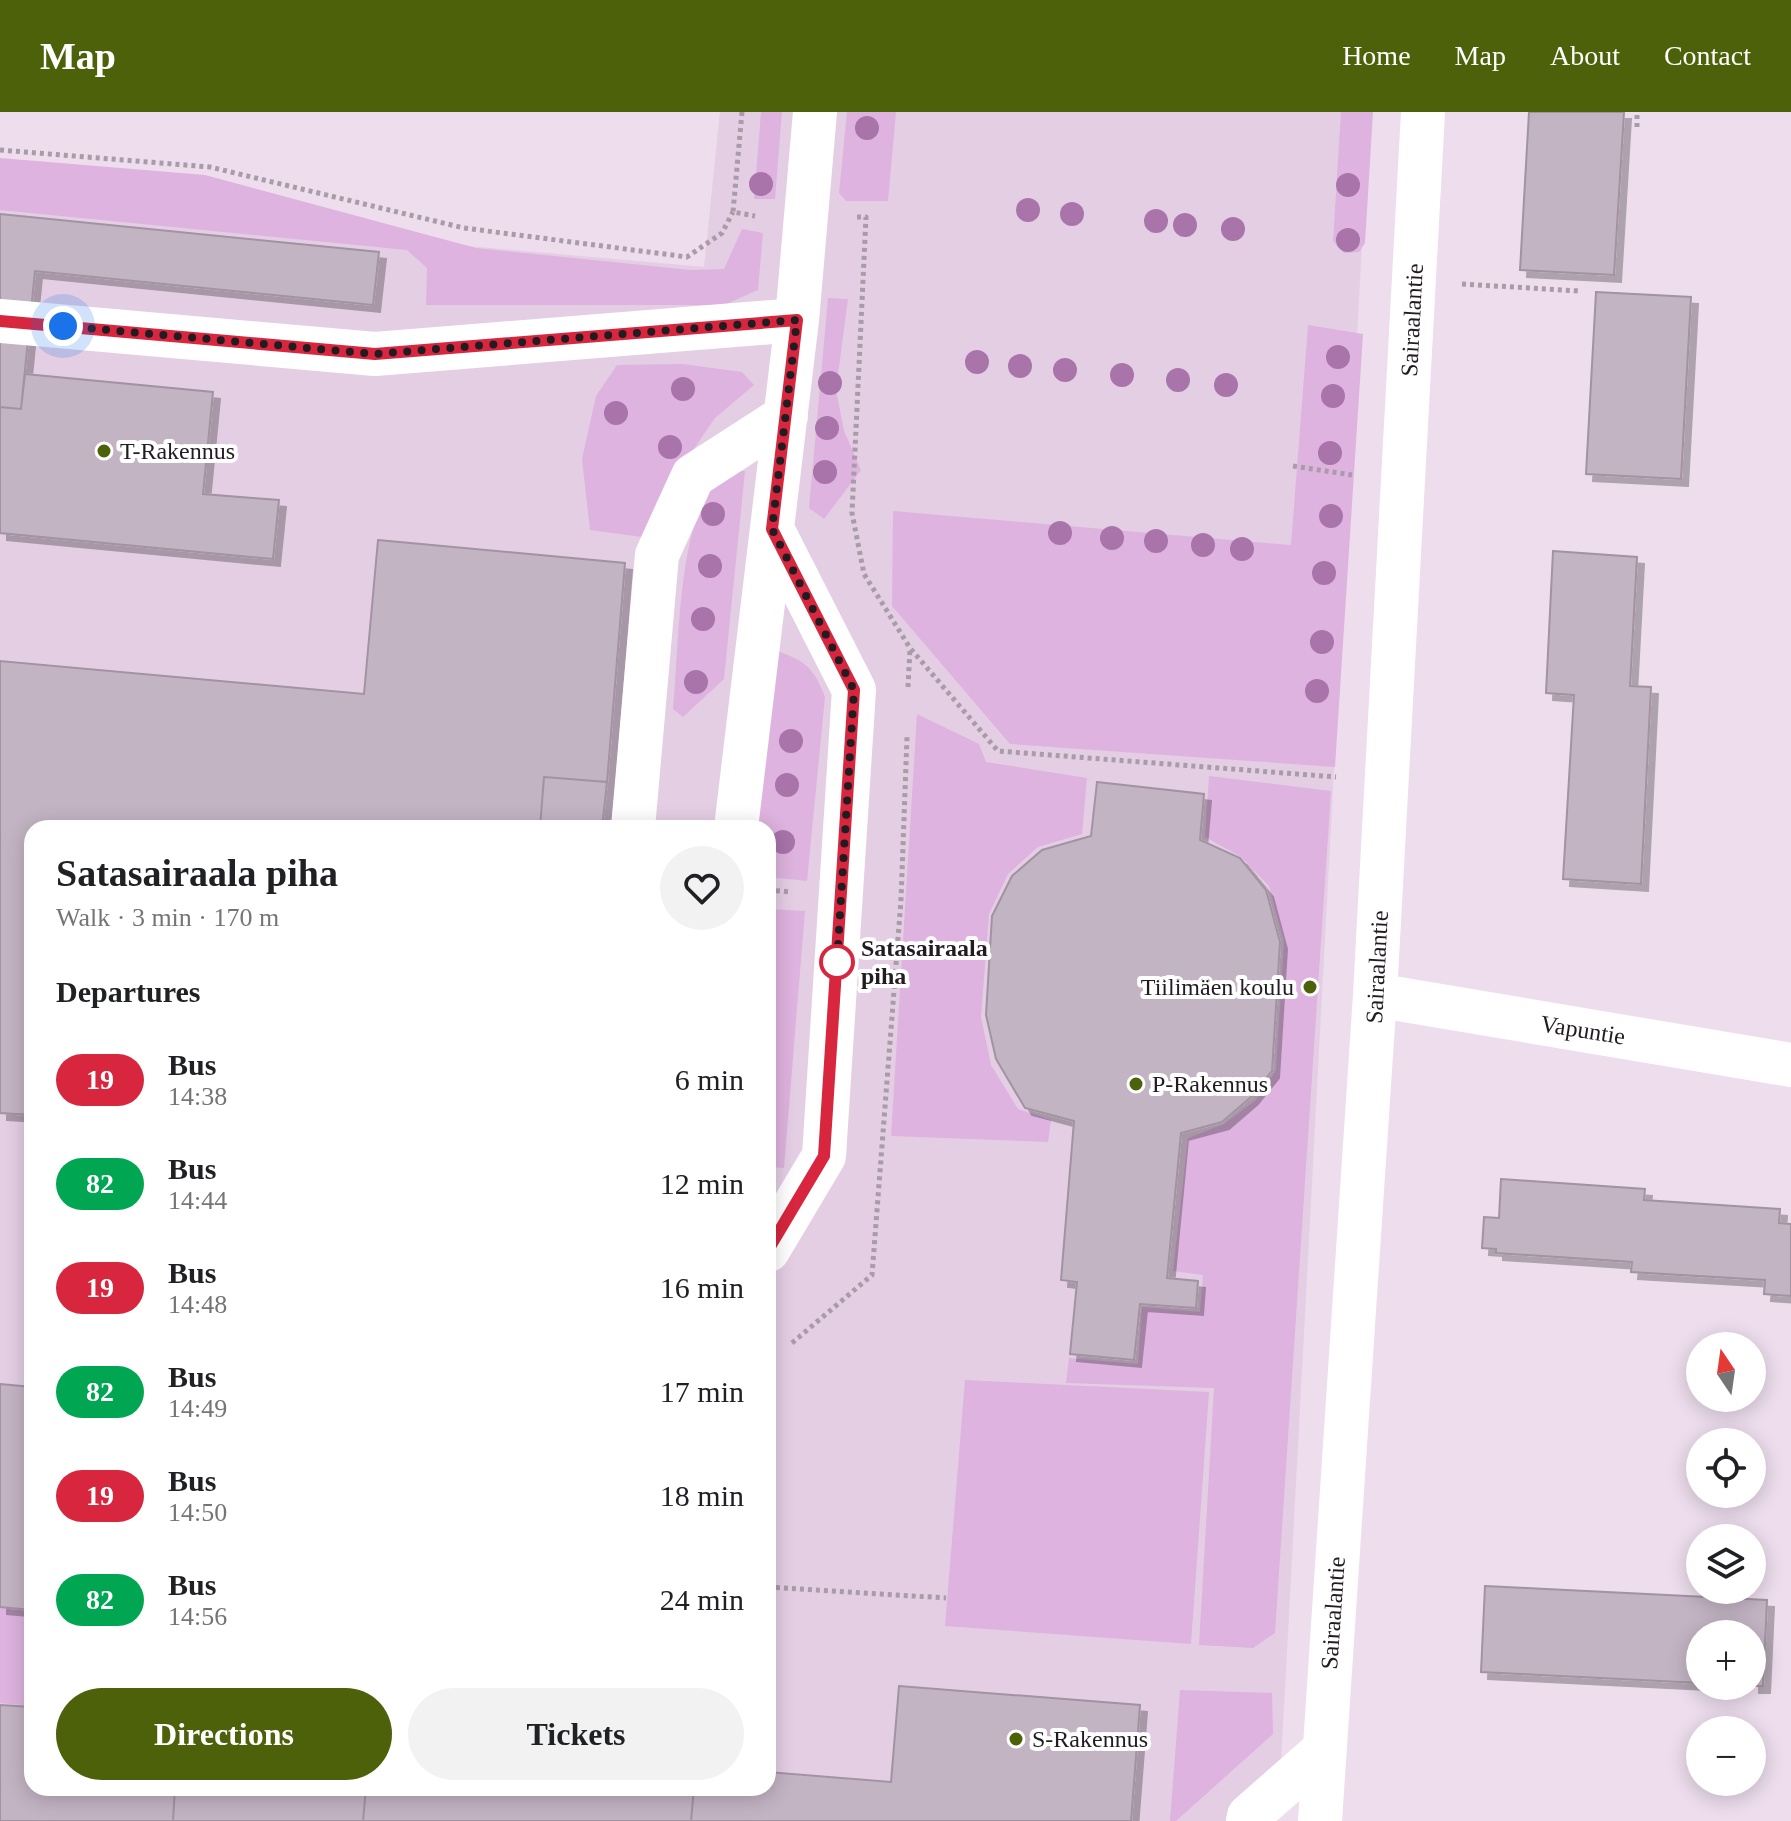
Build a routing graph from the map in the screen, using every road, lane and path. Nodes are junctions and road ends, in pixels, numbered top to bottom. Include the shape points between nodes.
1 (815, 112) edge
2 (1423, 112) edge
3 (1637, 112) edge
4 (1637, 127) dead end
5 (0, 150) edge
6 (733, 212) dead end
7 (866, 217) dead end
8 (1457, 284) dead end
9 (1580, 291) dead end
10 (797, 320) junction
11 (0, 321) edge
12 (786, 416) junction
13 (1293, 466) dead end
14 (1366, 477) dead end
15 (772, 529) junction
16 (1337, 777) dead end
17 (634, 820) edge
18 (737, 820) edge
19 (1375, 995) junction
20 (1791, 1065) edge
21 (776, 1237) edge
22 (776, 1587) edge
23 (946, 1598) dead end
24 (1323, 1751) junction
25 (1248, 1821) edge
26 (1320, 1821) edge

1 - 10 street
2 - 19 street, Sairaalantie
3 - 4 path
5 - 6 path via 210,167 464,228 687,257 722,233
7 - 16 path via 852,513 864,574 910,648 998,751
8 - 9 path
10 - 11 street via 375,354
10 - 12 street
12 - 15 street
12 - 17 street via 693,476 657,555
13 - 14 path
15 - 18 street
15 - 21 street via 854,690 824,1156
19 - 20 street, Vapuntie
19 - 24 street, Sairaalantie
22 - 23 path
24 - 25 street
24 - 26 street, Sairaalantie

